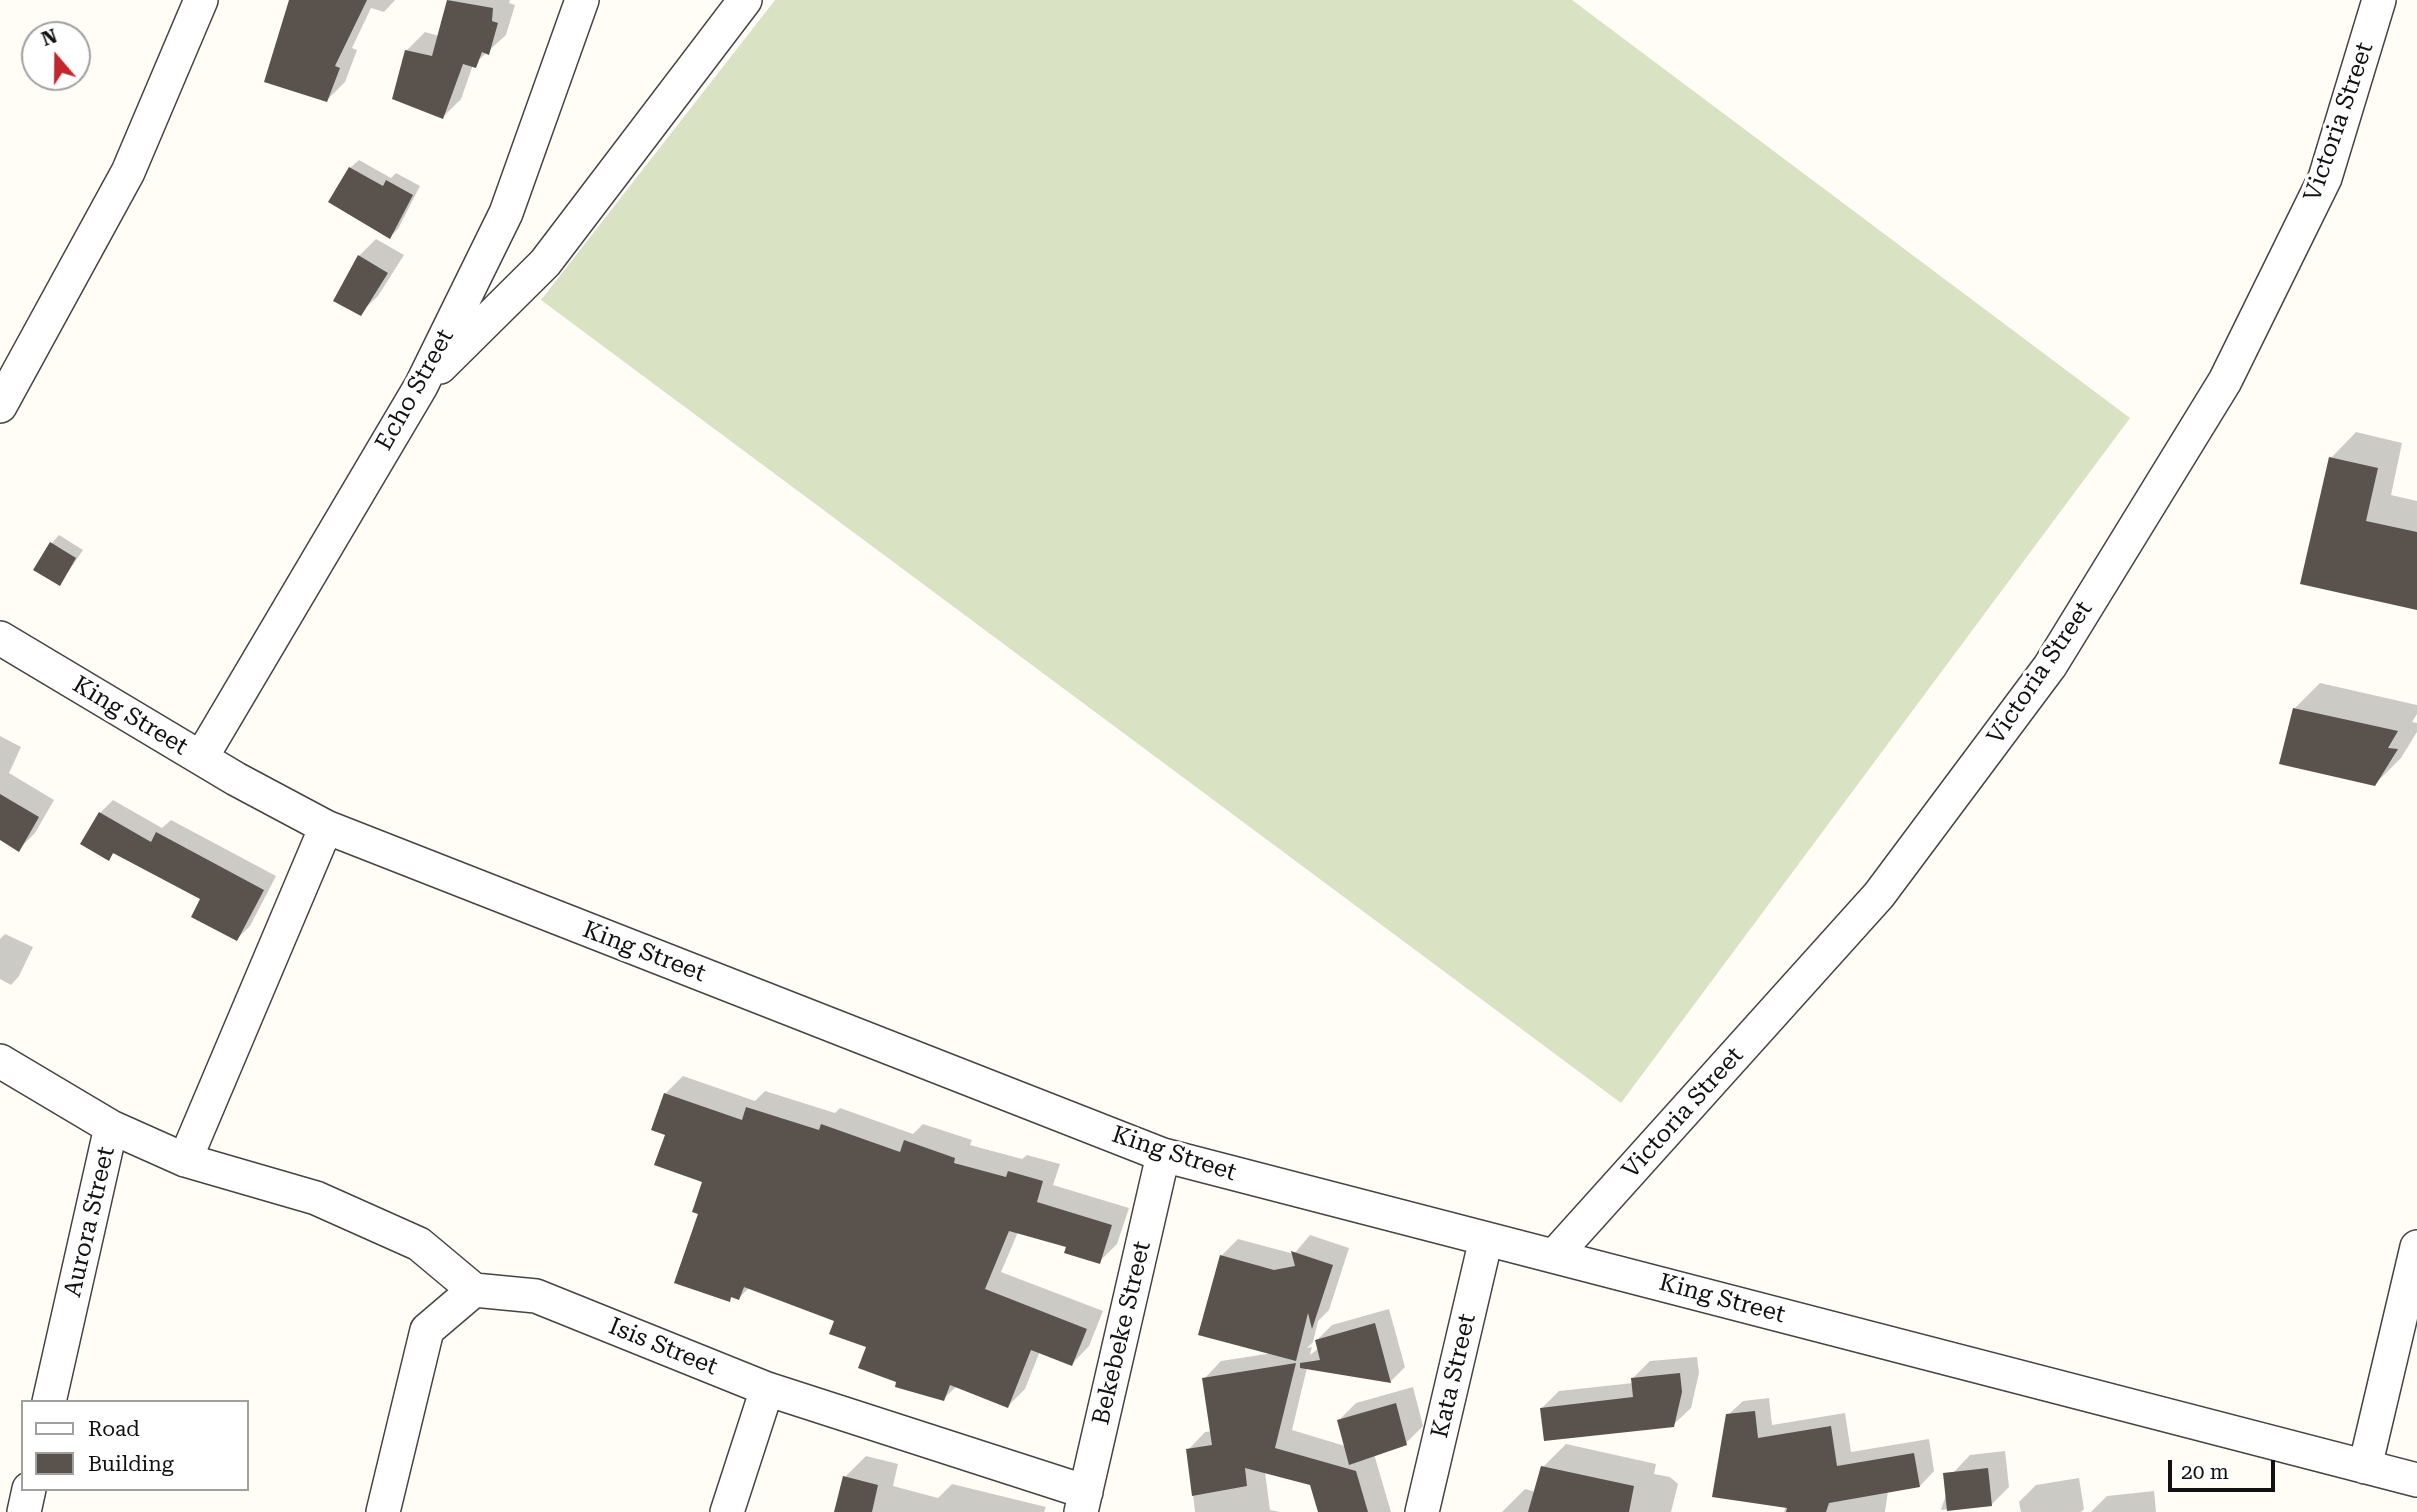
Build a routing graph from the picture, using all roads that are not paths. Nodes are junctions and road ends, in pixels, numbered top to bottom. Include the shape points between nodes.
1 (201, 0) edge
2 (582, 0) edge
3 (745, 0) edge
4 (2379, 0) edge
5 (421, 386) junction
6 (0, 406) edge
7 (0, 638) edge
8 (201, 758) junction
9 (326, 827) junction
10 (0, 1061) edge
11 (111, 1127) junction
12 (1163, 1155) junction
13 (185, 1160) junction
14 (1486, 1239) junction
15 (2417, 1247) edge
16 (1555, 1255) junction
17 (474, 1290) junction
18 (767, 1389) junction
19 (49, 1400) edge
20 (2365, 1467) junction
21 (2417, 1480) edge
22 (29, 1491) edge
23 (1083, 1502) edge
24 (24, 1512) edge
25 (383, 1512) edge
26 (727, 1512) edge
27 (1422, 1512) edge

1 - 6 street via 128,172
2 - 5 street, Echo Street via 506,213
3 - 5 street via 545,263
4 - 16 street, Victoria Street via 2325,178 2225,381 2050,666 1879,895
5 - 8 street, Echo Street
7 - 8 street, King Street
8 - 9 street, King Street
9 - 12 street, King Street
9 - 13 street
10 - 11 street, Aurora Street
11 - 13 street
11 - 19 street, Aurora Street
12 - 14 street, King Street
12 - 23 street, Bekebeke Street
13 - 17 street via 327,1203 419,1244
14 - 16 street, King Street
14 - 27 street, Kata Street
15 - 20 street
16 - 20 street, King Street
17 - 18 street, Isis Street via 536,1296
17 - 25 street via 427,1330
18 - 23 street, Isis Street
18 - 26 street
20 - 21 street, King Street
22 - 24 street

